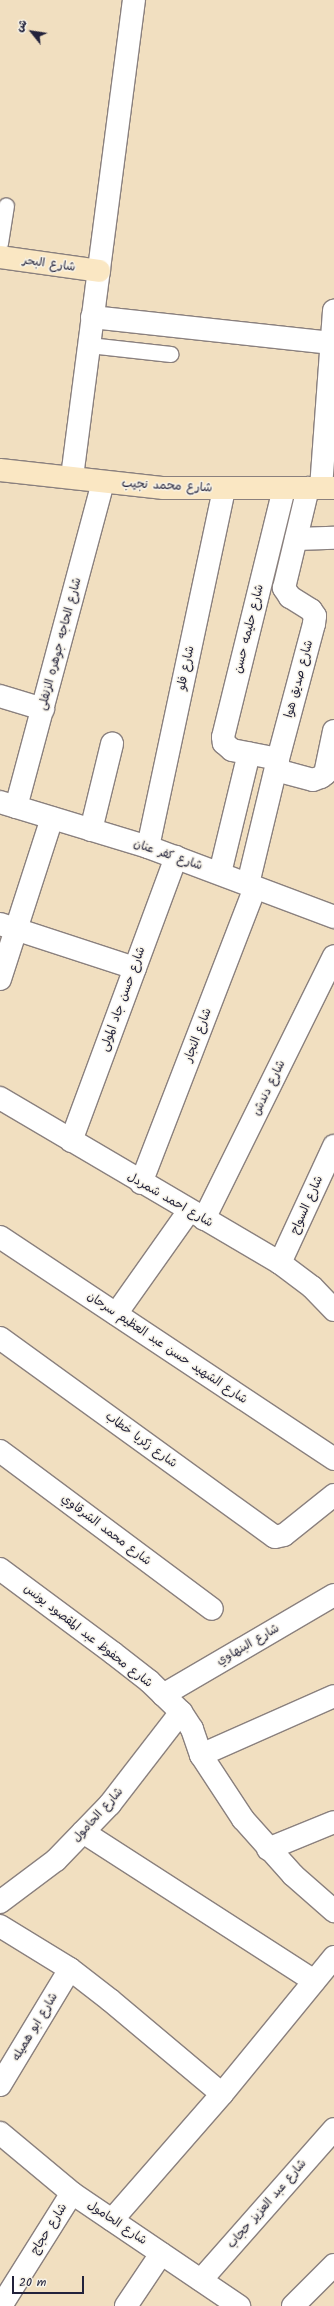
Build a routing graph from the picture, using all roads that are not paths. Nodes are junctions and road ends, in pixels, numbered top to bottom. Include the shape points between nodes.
1 (134, 0) edge
2 (6, 205) dead end
3 (0, 243) edge
4 (0, 257) edge
5 (99, 271) junction
6 (334, 310) edge
7 (92, 317) junction
8 (332, 343) junction
9 (89, 345) junction
10 (171, 354) dead end
11 (0, 470) edge
12 (72, 477) junction
13 (103, 482) junction
14 (224, 488) junction
15 (284, 488) junction
16 (321, 488) edge
17 (334, 538) edge
18 (296, 539) junction
19 (0, 696) edge
20 (43, 709) junction
21 (334, 731) edge
22 (112, 744) dead end
23 (249, 753) junction
24 (277, 764) junction
25 (8, 804) edge
26 (52, 818) junction
27 (91, 830) junction
28 (148, 847) junction
29 (176, 857) junction
30 (220, 873) junction
31 (252, 886) junction
32 (334, 917) edge
33 (8, 926) edge
34 (334, 956) edge
35 (135, 968) junction
36 (0, 979) edge
37 (0, 1098) edge
38 (71, 1141) junction
39 (334, 1146) edge
40 (141, 1183) junction
41 (197, 1215) junction
42 (0, 1238) edge
43 (280, 1264) junction
44 (334, 1310) edge
45 (116, 1314) junction
46 (0, 1338) edge
47 (0, 1450) edge
48 (334, 1459) edge
49 (334, 1496) edge
50 (0, 1569) edge
51 (334, 1595) edge
52 (212, 1609) dead end
53 (163, 1695) junction
54 (334, 1696) edge
55 (181, 1712) junction
56 (201, 1755) junction
57 (334, 1822) edge
58 (83, 1832) junction
59 (268, 1849) junction
60 (0, 1902) edge
61 (334, 1911) edge
62 (0, 1926) edge
63 (334, 1957) edge
64 (70, 1969) junction
65 (314, 1982) junction
66 (0, 2085) edge
67 (222, 2094) junction
68 (334, 2129) edge
69 (0, 2133) edge
70 (72, 2193) junction
71 (112, 2220) junction
72 (161, 2254) junction
73 (331, 2273) edge
74 (201, 2280) junction
75 (0, 2306) edge
76 (126, 2306) edge
77 (238, 2306) edge
78 (293, 2306) edge

1 - 5 street
2 - 3 lane
4 - 5 street, شارع البحر
5 - 7 street
6 - 8 street, شارع صديق هوا
7 - 8 street
7 - 9 street
8 - 16 street, شارع صديق هوا
9 - 10 lane
9 - 12 street
11 - 12 street, شارع محمد نجيب
12 - 13 street, شارع محمد نجيب
13 - 14 street, شارع محمد نجيب via 164,488
13 - 20 street, شارع الحاجه جوهره الزنفلى
14 - 15 street, شارع محمد نجيب
14 - 28 street, شارع فلو
15 - 16 street, شارع محمد نجيب
15 - 23 street, شارع حليمه حسن via 223,737 224,743 232,750
16 - 18 street, شارع صديق هوا
17 - 18 street
18 - 24 street, شارع صديق هوا via 284,588 290,597 311,610 315,616
19 - 20 street
20 - 25 street, شارع الحاجه جوهره الزنفلى
21 - 24 street, شارع حليمه حسن via 325,774 321,778 313,780
22 - 27 street
23 - 24 street, شارع حليمه حسن
23 - 30 street
24 - 31 street, شارع صديق هوا
25 - 26 street, شارع كفر عنان
26 - 27 street, شارع كفر عنان
26 - 33 street
27 - 28 street, شارع كفر عنان
28 - 29 street, شارع كفر عنان
29 - 30 street, شارع كفر عنان
29 - 35 street, شارع حسن جاد المولى
30 - 31 street, شارع كفر عنان
31 - 32 street, شارع كفر عنان
31 - 40 street, شارع النجار
33 - 35 street
33 - 36 street
34 - 41 street, شارع دندش
35 - 38 street, شارع حسن جاد المولى
37 - 38 street, شارع احمد شمردل
38 - 40 street, شارع احمد شمردل
39 - 43 street, شارع السواح
40 - 41 street, شارع احمد شمردل
41 - 43 street, شارع احمد شمردل
41 - 45 street, شارع دندش
42 - 45 street, شارع الشهيد حسن عبد العظيم سرحان
43 - 44 street, شارع احمد شمردل via 312,1287
45 - 48 street, شارع الشهيد حسن عبد العظيم سرحان
46 - 49 street, شارع زكريا خطاب via 275,1536 284,1534
47 - 52 street, شارع محمد الشرقاوي
50 - 53 street, شارع محفوظ عبد المقصود يونس via 113,1652
51 - 53 street, شارع البنهاوي
53 - 55 street, شارع محفوظ عبد المقصود يونس
54 - 56 street
55 - 56 street, شارع محفوظ عبد المقصود يونس via 192,1729
55 - 58 street, شارع الحامول via 110,1804
56 - 59 street, شارع محفوظ عبد المقصود يونس via 230,1800
57 - 59 street
58 - 60 street, شارع الحامول via 56,1860
58 - 65 street
59 - 61 street, شارع محفوظ عبد المقصود يونس
62 - 64 street
63 - 65 street
64 - 66 street, شارع ابو هميله
64 - 67 street
65 - 67 street
67 - 71 street
68 - 74 street, شارع عبد العزيز حجاب
69 - 70 street, شارع الحامول
70 - 71 street, شارع الحامول
70 - 75 street, شارع حجاج
71 - 72 street, شارع الحامول
72 - 74 street, شارع الحامول
72 - 76 street
73 - 78 street
74 - 77 street, شارع الحامول

